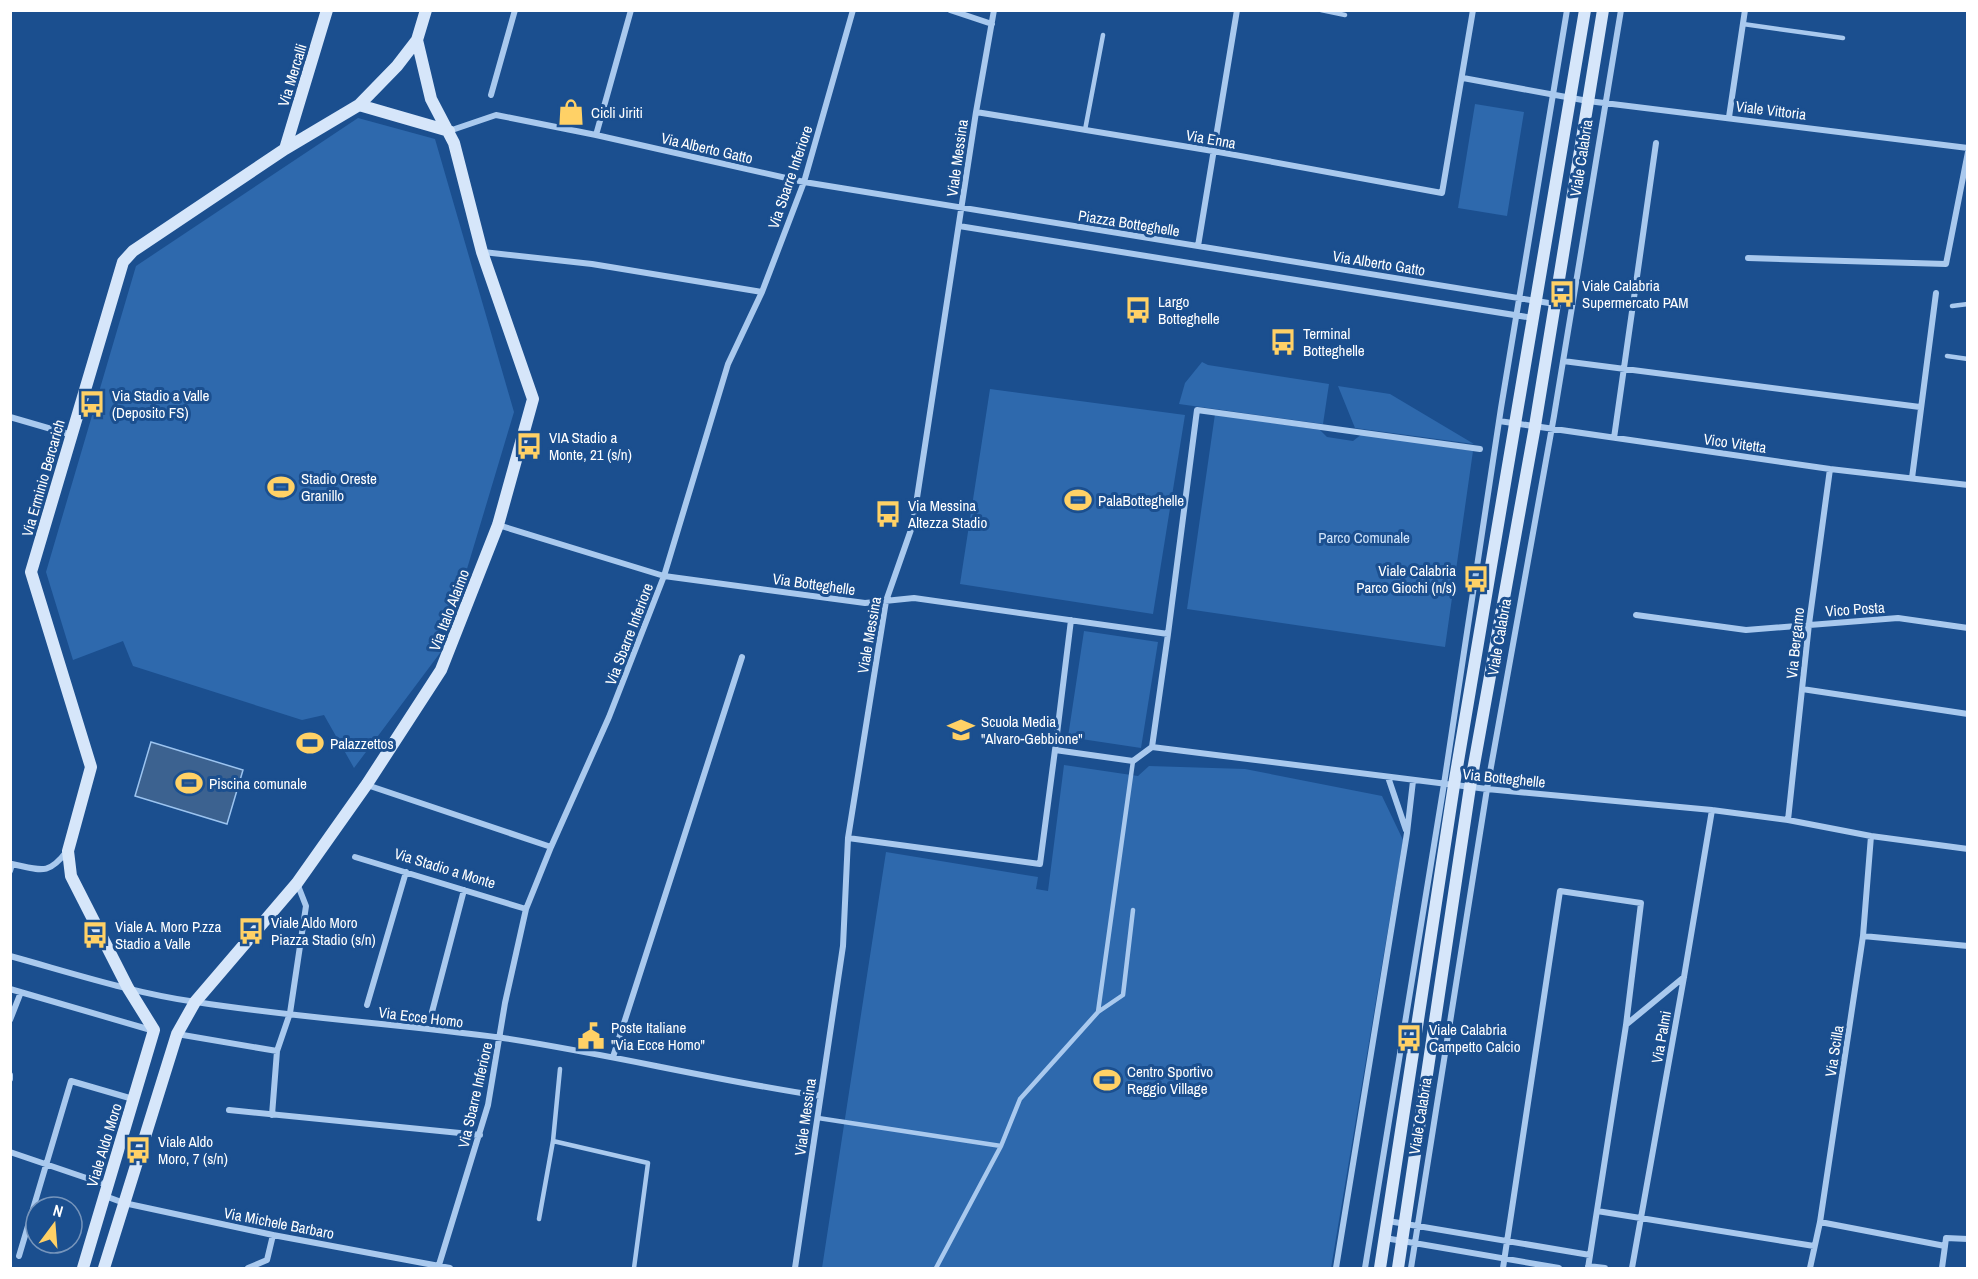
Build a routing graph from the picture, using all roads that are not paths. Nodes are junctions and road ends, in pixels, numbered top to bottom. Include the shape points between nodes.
1 (327, 10) edge
2 (426, 10) edge
3 (515, 10) edge
4 (631, 10) edge
5 (853, 10) edge
6 (950, 10) edge
7 (994, 10) edge
8 (1237, 10) edge
9 (1321, 10) edge
10 (1473, 10) edge
11 (1567, 10) edge
12 (1585, 10) edge
13 (1603, 10) edge
14 (1621, 10) edge
15 (1745, 10) edge
16 (1345, 15) dead end
17 (992, 24) junction
18 (1743, 24) junction
19 (1103, 34) dead end
20 (1843, 38) dead end
21 (417, 40) junction
22 (1463, 78) junction
23 (1554, 94) junction
24 (492, 95) dead end
25 (1571, 97) junction
26 (1588, 100) junction
27 (1605, 102) junction
28 (359, 105) junction
29 (976, 112) junction
30 (1729, 117) junction
31 (1085, 130) junction
32 (449, 131) junction
33 (597, 135) junction
34 (1656, 143) dead end
35 (285, 149) junction
36 (1968, 150) edge
37 (1213, 151) junction
38 (804, 182) junction
39 (961, 209) junction
40 (959, 226) junction
41 (1198, 246) junction
42 (482, 252) junction
43 (1748, 258) dead end
44 (762, 292) junction
45 (1936, 293) dead end
46 (1520, 298) junction
47 (1537, 301) junction
48 (1555, 304) junction
49 (1968, 304) edge
50 (1952, 306) dead end
51 (1517, 316) junction
52 (1534, 318) junction
53 (1947, 356) dead end
54 (1968, 358) edge
55 (1563, 361) junction
56 (1624, 369) junction
57 (1920, 407) junction
58 (10, 417) edge
59 (1499, 421) junction
60 (1516, 424) junction
61 (1535, 426) junction
62 (1551, 429) junction
63 (72, 435) junction
64 (1614, 438) junction
65 (1480, 449) dead end
66 (1830, 469) junction
67 (1912, 478) junction
68 (1968, 485) edge
69 (498, 525) junction
70 (664, 576) junction
71 (886, 601) junction
72 (1636, 615) dead end
73 (1071, 620) junction
74 (1809, 624) junction
75 (1968, 628) edge
76 (1168, 634) junction
77 (742, 657) dead end
78 (1802, 688) junction
79 (1968, 714) edge
80 (1152, 747) junction
81 (1055, 750) junction
82 (1133, 761) junction
83 (1388, 777) junction
84 (1413, 781) junction
85 (366, 784) junction
86 (1449, 785) junction
87 (1470, 787) junction
88 (1487, 789) junction
89 (1712, 810) junction
90 (1788, 820) junction
91 (1407, 833) junction
92 (1871, 836) junction
93 (848, 838) junction
94 (551, 847) junction
95 (1968, 849) edge
96 (68, 851) junction
97 (355, 857) dead end
98 (10, 871) edge
99 (406, 872) junction
100 (297, 883) junction
101 (464, 890) junction
102 (526, 909) junction
103 (1133, 910) dead end
104 (1863, 936) junction
105 (1968, 946) edge
106 (10, 957) edge
107 (1684, 977) junction
108 (128, 987) junction
109 (10, 989) edge
110 (21, 992) junction
111 (195, 1002) junction
112 (367, 1005) dead end
113 (432, 1012) dead end
114 (1098, 1012) junction
115 (290, 1013) junction
116 (10, 1020) edge
117 (1626, 1025) junction
118 (154, 1030) junction
119 (177, 1034) junction
120 (500, 1038) junction
121 (277, 1051) junction
122 (613, 1057) junction
123 (560, 1069) dead end
124 (820, 1096) junction
125 (134, 1099) junction
126 (229, 1110) dead end
127 (272, 1114) junction
128 (818, 1118) junction
129 (480, 1135) junction
130 (553, 1140) junction
131 (1001, 1146) junction
132 (10, 1152) edge
133 (47, 1164) junction
134 (106, 1191) junction
135 (124, 1203) junction
136 (1597, 1211) junction
137 (1640, 1218) junction
138 (539, 1220) dead end
139 (1388, 1221) junction
140 (1820, 1222) junction
141 (1411, 1225) junction
142 (273, 1235) junction
143 (1385, 1238) junction
144 (1968, 1239) edge
145 (1508, 1241) junction
146 (1409, 1242) junction
147 (1814, 1246) junction
148 (1945, 1246) junction
149 (1590, 1255) junction
150 (19, 1256) dead end
151 (1504, 1259) junction
152 (1588, 1267) edge
153 (439, 1268) edge
154 (83, 1269) edge
155 (104, 1269) edge
156 (248, 1269) edge
157 (450, 1269) edge
158 (634, 1269) edge
159 (795, 1269) edge
160 (936, 1269) edge
161 (1336, 1269) edge
162 (1365, 1269) edge
163 (1380, 1269) edge
164 (1398, 1269) edge
165 (1411, 1269) edge
166 (1503, 1269) edge
167 (1559, 1269) edge
168 (1605, 1269) edge
169 (1632, 1269) edge
170 (1810, 1269) edge
171 (1942, 1269) edge

1 - 35 street, Via Mercalli
2 - 21 street
3 - 24 street
4 - 33 street
5 - 38 street, Via Sbarre Inferiore
6 - 17 street
7 - 17 street, Viale Messina
8 - 37 street, Piazza Botteghelle
9 - 16 lane
10 - 22 street
11 - 23 street, Viale Calabria
12 - 25 street, Viale Calabria
13 - 26 street, Viale Calabria
14 - 27 street, Viale Calabria
15 - 18 street
17 - 29 street, Viale Messina
18 - 20 lane
18 - 30 street
19 - 31 lane
21 - 28 street, Via Erminio Bercarich
21 - 32 street, Via Italo Alaimo via 431,99
22 - 23 street, Viale Vittoria
22 - 37 street, Via Enna via 1443,193
23 - 25 street, Viale Vittoria
23 - 46 street, Viale Calabria
25 - 26 street, Viale Vittoria
25 - 47 street, Viale Calabria
26 - 27 street, Viale Vittoria
26 - 48 street, Viale Calabria
27 - 30 street, Viale Vittoria
27 - 55 street, Viale Calabria
28 - 32 street
28 - 35 street, Via Erminio Bercarich
29 - 31 street, Via Enna
29 - 39 street, Viale Messina
30 - 36 street, Viale Vittoria
31 - 37 street, Via Enna
32 - 33 street, Via Alberto Gatto via 496,115
32 - 42 street, Via Italo Alaimo
33 - 38 street, Via Alberto Gatto
34 - 56 street
35 - 63 street, Via Erminio Bercarich via 133,251 123,262
36 - 43 street via 1946,264
37 - 41 street, Piazza Botteghelle
38 - 39 street, Via Alberto Gatto
38 - 44 street, Via Sbarre Inferiore
39 - 40 street, Viale Messina
39 - 41 street, Piazza Botteghelle
40 - 51 street
40 - 71 street, Viale Messina via 914,524
41 - 46 street, Via Alberto Gatto
42 - 44 street via 592,264
42 - 69 street, Via Italo Alaimo via 533,399
44 - 70 street, Via Sbarre Inferiore via 728,364
45 - 57 street
46 - 47 street, Via Alberto Gatto
46 - 51 street, Viale Calabria
47 - 48 street, Via Alberto Gatto
47 - 52 street, Viale Calabria
48 - 61 street, Viale Calabria
49 - 50 lane
51 - 52 street
51 - 59 street, Viale Calabria
52 - 60 street, Viale Calabria
53 - 54 lane
55 - 56 street
55 - 62 street, Viale Calabria
56 - 57 street
56 - 64 street
57 - 67 street
58 - 63 street
59 - 60 street, Vico Vitetta
59 - 86 street, Viale Calabria
60 - 61 street, Vico Vitetta
60 - 86 street, Viale Calabria
61 - 62 street, Vico Vitetta
61 - 87 street, Viale Calabria
62 - 64 street, Vico Vitetta
62 - 88 street, Viale Calabria
63 - 96 street, Via Erminio Bercarich via 31,572 91,766
64 - 66 street, Vico Vitetta
65 - 76 street via 1197,410
66 - 67 street, Vico Vitetta
66 - 74 street, Via Bergamo
67 - 68 street, Vico Vitetta
69 - 70 street, Via Botteghelle
69 - 85 street, Via Italo Alaimo via 441,670
70 - 71 street, Via Botteghelle via 865,603
70 - 94 street, Via Sbarre Inferiore via 609,717
71 - 73 street, Via Botteghelle via 914,598
71 - 93 street, Viale Messina
72 - 74 street, Vico Posta via 1746,630
73 - 76 street, Via Botteghelle
73 - 81 street
74 - 75 street, Vico Posta via 1898,618
74 - 78 street, Via Bergamo
76 - 80 street
77 - 122 street
78 - 79 street
78 - 90 street, Via Bergamo
80 - 82 street
80 - 83 street, Via Botteghelle
81 - 82 street
81 - 93 street via 1040,864
82 - 114 lane
83 - 84 street, Via Botteghelle
83 - 91 street
84 - 86 street, Via Botteghelle
84 - 91 street
85 - 94 street
85 - 100 street, Via Italo Alaimo
86 - 87 street, Via Botteghelle
86 - 139 street, Viale Calabria
86 - 162 street, Viale Calabria
87 - 88 street, Via Botteghelle
87 - 141 street, Viale Calabria
88 - 89 street, Via Botteghelle
88 - 141 street, Viale Calabria
89 - 90 street, Via Botteghelle
89 - 107 street, Via Palmi
90 - 92 street, Via Botteghelle
91 - 161 street
92 - 95 street, Via Botteghelle
92 - 104 street, Via Scilla
93 - 124 street, Viale Messina via 843,946
94 - 102 street, Via Sbarre Inferiore
96 - 98 street via 56,866 44,870 12,864
96 - 108 street, Via Erminio Bercarich via 71,876
97 - 99 street, Via Stadio a Monte
99 - 101 street, Via Stadio a Monte
99 - 112 street
100 - 111 street, Via Italo Alaimo
100 - 115 street via 306,906
101 - 102 street, Via Stadio a Monte
101 - 113 street
102 - 120 street, Via Sbarre Inferiore
103 - 114 lane via 1124,995
104 - 105 street
104 - 140 street, Via Scilla
106 - 108 street, Via Ecce Homo
107 - 117 street
107 - 137 street, Via Palmi
108 - 111 street, Via Ecce Homo
108 - 118 street, Via Erminio Bercarich
109 - 110 street
110 - 116 street
110 - 118 street
111 - 115 street, Via Ecce Homo
111 - 119 street, Via Italo Alaimo
114 - 131 lane via 1020,1099
115 - 120 street, Via Ecce Homo
115 - 121 street
117 - 136 street
117 - 145 street via 1641,903 1560,891
118 - 119 street
118 - 125 street, Viale Aldo Moro
119 - 121 street
119 - 135 street
120 - 122 street, Via Ecce Homo
120 - 129 street, Via Sbarre Inferiore
121 - 127 street
122 - 124 street, Via Ecce Homo
123 - 130 lane
124 - 128 street, Viale Messina
125 - 133 street via 71,1081
125 - 134 street, Viale Aldo Moro
126 - 127 street
127 - 129 street
128 - 131 lane
128 - 159 street, Viale Messina
129 - 153 street, Via Sbarre Inferiore
130 - 138 lane
130 - 158 lane via 648,1163
131 - 160 lane
132 - 133 street, Via Michele Barbaro
133 - 134 street, Via Michele Barbaro
133 - 150 street
134 - 135 street, Via Michele Barbaro
134 - 154 street, Viale Aldo Moro
135 - 142 street, Via Michele Barbaro
135 - 155 street
136 - 137 street
136 - 149 street
137 - 147 street
137 - 169 street, Via Palmi
139 - 141 street
139 - 143 street, Viale Calabria
140 - 147 street, Via Scilla
140 - 148 street
141 - 145 street
141 - 146 street, Viale Calabria
142 - 153 street, Via Michele Barbaro
142 - 156 street via 267,1260
143 - 146 street
143 - 163 street, Viale Calabria
144 - 148 street via 1947,1238
145 - 149 street
145 - 151 street
146 - 151 street
146 - 164 street, Viale Calabria
146 - 165 street, Viale Calabria
147 - 170 street, Via Scilla
148 - 171 street
149 - 152 street
151 - 166 street
151 - 167 street
152 - 168 street
153 - 157 street, Via Michele Barbaro

